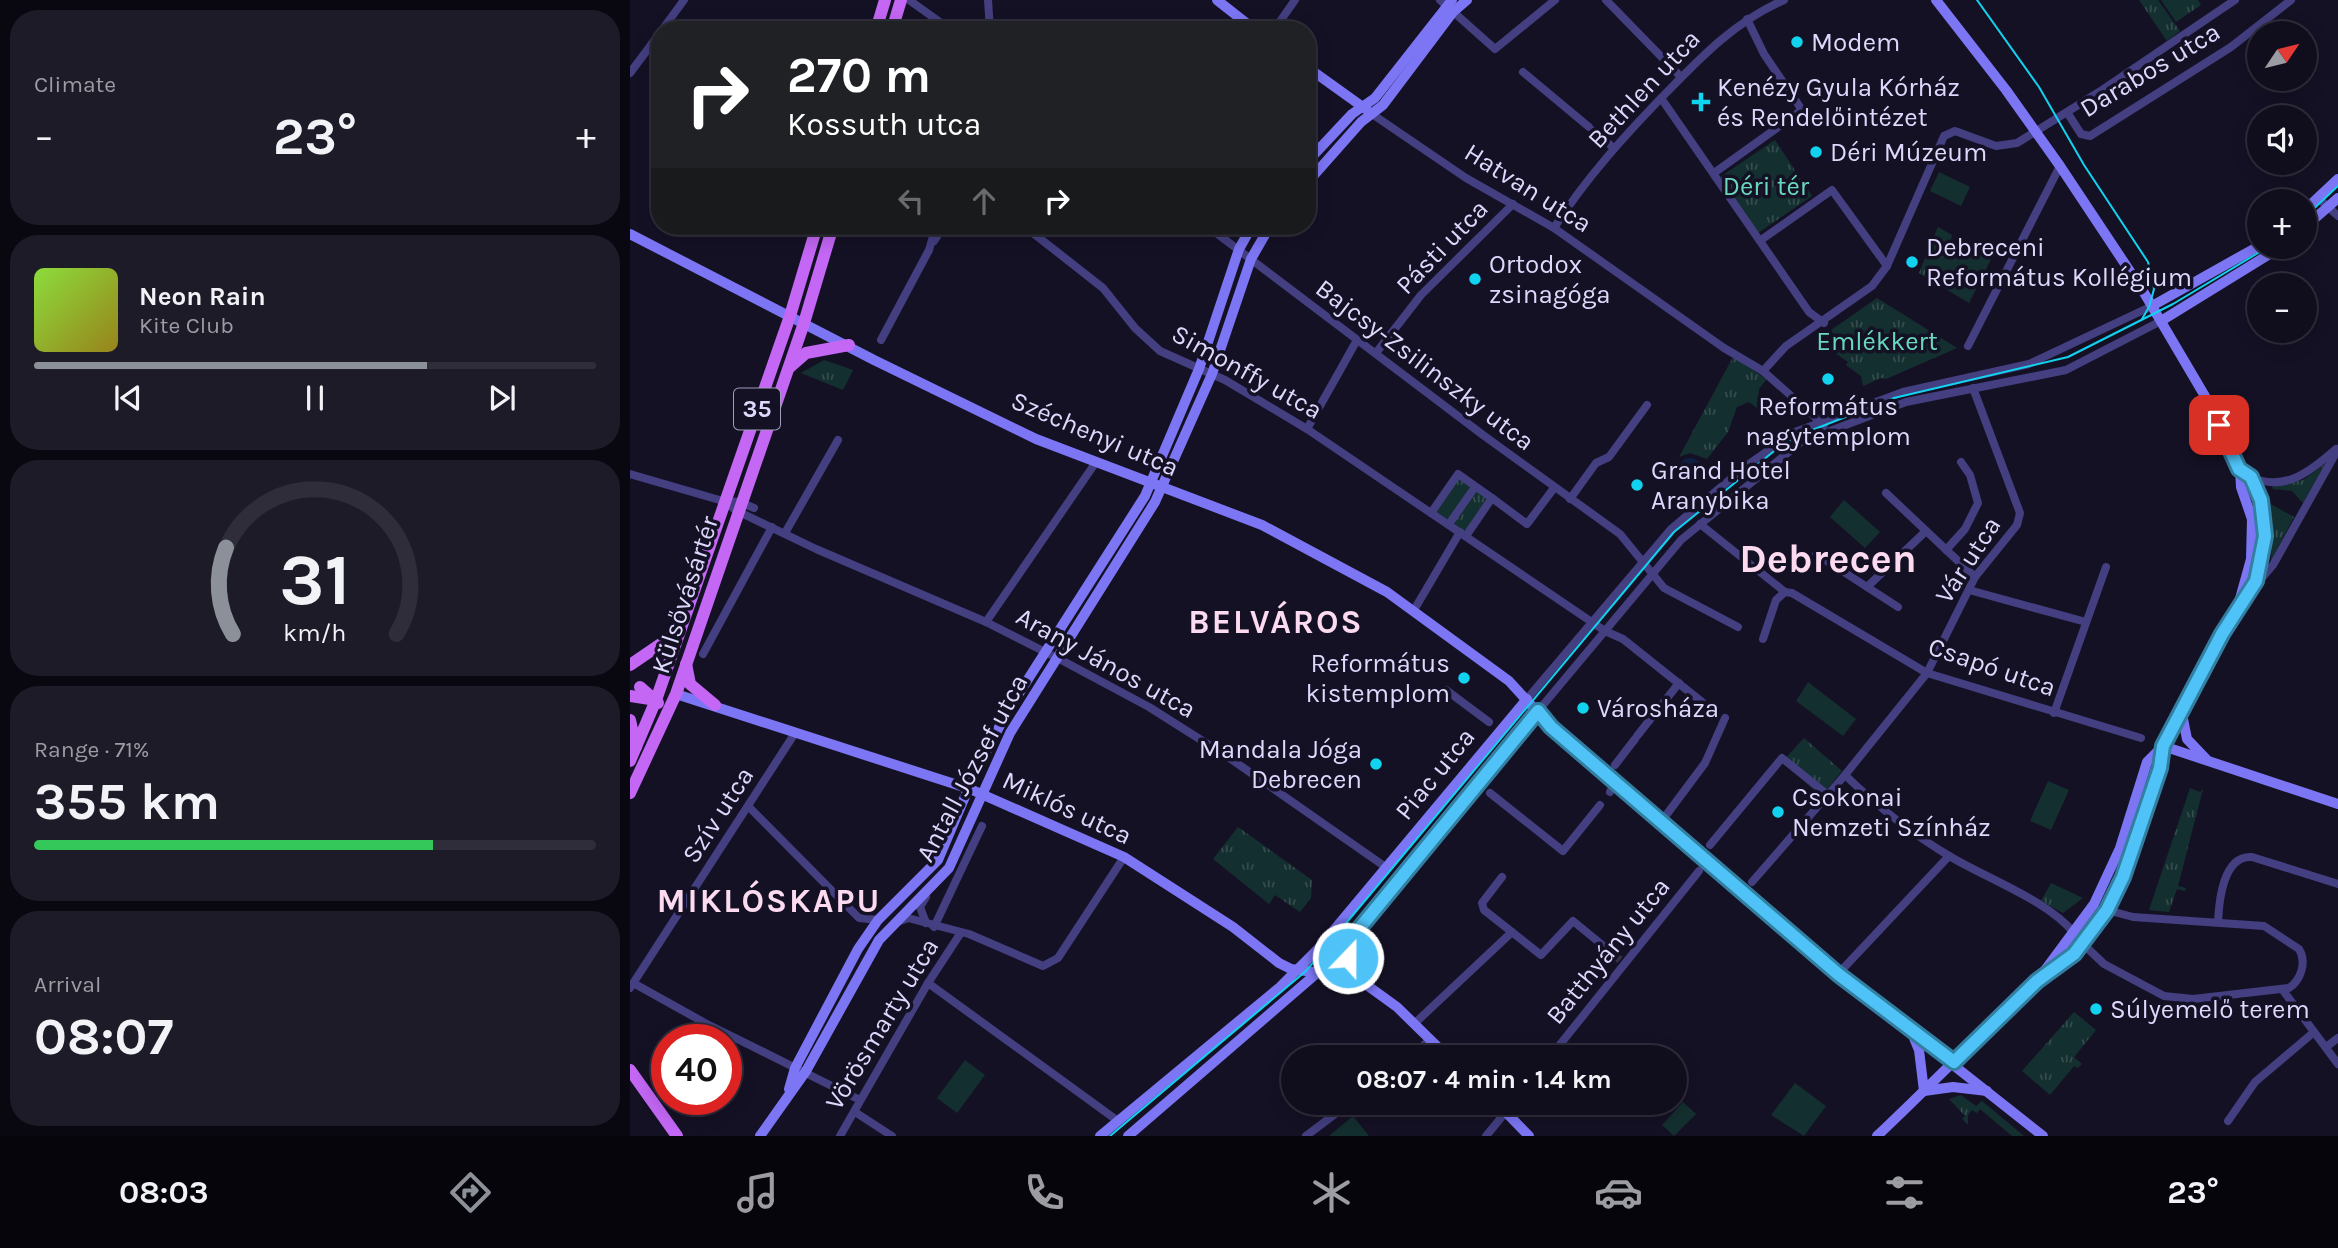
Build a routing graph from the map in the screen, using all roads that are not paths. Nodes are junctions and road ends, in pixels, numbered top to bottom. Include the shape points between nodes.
1 (885, 0) edge
2 (901, 0) edge
3 (909, 0) edge
4 (988, 0) edge
5 (1217, 0) edge
6 (1295, 0) edge
7 (1467, 0) edge
8 (1555, 0) edge
9 (1606, 0) edge
10 (1784, 0) edge
11 (2235, 0) edge
12 (2291, 0) edge
13 (682, 1) edge
14 (1448, 4) edge
15 (1940, 4) edge
16 (1746, 19) junction
17 (668, 21) edge
18 (879, 21) edge
19 (895, 21) edge
20 (938, 21) edge
21 (989, 21) edge
22 (1244, 21) edge
23 (1280, 21) edge
24 (651, 45) edge
25 (1523, 72) dead end
26 (630, 73) edge
27 (1316, 73) edge
28 (1681, 77) junction
29 (1661, 97) junction
30 (1368, 110) junction
31 (2067, 112) junction
32 (2036, 132) junction
33 (1614, 148) junction
34 (1316, 154) edge
35 (2060, 166) junction
36 (1316, 173) edge
37 (1714, 173) junction
38 (2338, 179) edge
39 (2318, 198) joint
40 (2338, 198) edge
41 (1513, 204) junction
42 (2328, 207) junction
43 (2338, 216) edge
44 (2317, 217) edge
45 (1554, 228) junction
46 (630, 234) edge
47 (814, 235) edge
48 (830, 235) edge
49 (933, 235) edge
50 (938, 235) edge
51 (1035, 235) edge
52 (1220, 235) edge
53 (1247, 235) edge
54 (1265, 235) edge
55 (1761, 240) junction
56 (1239, 249) junction
57 (929, 250) junction
58 (2247, 253) edge
59 (1251, 259) junction
60 (2262, 259) edge
61 (1887, 266) junction
62 (2152, 306) junction
63 (790, 316) junction
64 (2161, 321) junction
65 (804, 323) junction
66 (1824, 323) junction
67 (881, 340) dead end
68 (1357, 340) junction
69 (849, 345) junction
70 (1968, 346) dead end
71 (1376, 353) junction
72 (1199, 369) junction
73 (1763, 371) junction
74 (1212, 374) junction
75 (785, 377) junction
76 (1973, 388) junction
77 (1903, 393) junction
78 (1906, 402) junction
79 (1647, 405) dead end
80 (1823, 422) junction
81 (1307, 429) junction
82 (1826, 431) junction
83 (838, 440) dead end
84 (2338, 448) edge
85 (1096, 462) junction
86 (1961, 462) dead end
87 (2239, 469) junction
88 (630, 474) edge
89 (2251, 477) junction
90 (1155, 485) junction
91 (1475, 487) junction
92 (1554, 488) junction
93 (1886, 494) dead end
94 (1492, 498) junction
95 (1570, 499) junction
96 (723, 501) junction
97 (739, 506) junction
98 (754, 508) dead end
99 (1431, 513) junction
100 (1449, 524) junction
101 (1700, 524) junction
102 (772, 527) junction
103 (1926, 531) junction
104 (785, 533) junction
105 (1463, 534) junction
106 (1946, 550) junction
107 (1816, 554) dead end
108 (2257, 559) junction
109 (1643, 561) junction
110 (2106, 567) dead end
111 (1652, 573) junction
112 (1975, 577) junction
113 (1867, 587) junction
114 (1969, 590) junction
115 (1785, 592) junction
116 (2247, 595) junction
117 (2238, 606) junction
118 (1898, 607) dead end
119 (1414, 610) junction
120 (684, 618) junction
121 (1592, 621) junction
122 (986, 622) junction
123 (2086, 622) junction
124 (1738, 627) dead end
125 (1605, 631) junction
126 (1763, 639) dead end
127 (1044, 651) junction
128 (703, 654) dead end
129 (1057, 658) junction
130 (686, 664) junction
131 (630, 665) edge
132 (1927, 673) junction
133 (1679, 683) junction
134 (633, 690) edge
135 (1446, 691) dead end
136 (676, 694) junction
137 (657, 695) junction
138 (1527, 699) junction
139 (1702, 702) dead end
140 (715, 705) junction
141 (2180, 709) junction
142 (1538, 711) junction
143 (2054, 713) junction
144 (1725, 718) dead end
145 (630, 720) edge
146 (1486, 720) dead end
147 (660, 728) junction
148 (795, 733) junction
149 (2141, 738) dead end
150 (2163, 746) junction
151 (636, 747) junction
152 (630, 761) edge
153 (2209, 762) junction
154 (1615, 765) dead end
155 (1845, 775) junction
156 (970, 789) junction
157 (630, 793) edge
158 (1490, 793) dead end
159 (982, 794) junction
160 (1828, 795) junction
161 (2338, 804) edge
162 (1600, 805) dead end
163 (748, 806) junction
164 (1661, 822) junction
165 (982, 826) dead end
166 (1710, 845) dead end
167 (1949, 856) junction
168 (1124, 857) junction
169 (1387, 868) junction
170 (1699, 871) dead end
171 (1502, 877) dead end
172 (1752, 882) dead end
173 (2338, 884) edge
174 (929, 890) junction
175 (2107, 910) junction
176 (878, 920) junction
177 (2218, 922) junction
178 (892, 925) junction
179 (931, 926) junction
180 (1512, 932) junction
181 (2074, 933) junction
182 (960, 934) junction
183 (1354, 935) junction
184 (2083, 944) junction
185 (1606, 948) tunnel mouth
186 (1318, 973) junction
187 (1293, 974) junction
188 (1838, 974) junction
189 (2037, 981) junction
190 (928, 983) junction
191 (632, 986) edge
192 (1368, 986) junction
193 (2283, 989) junction
194 (1289, 999) junction
195 (1414, 1024) junction
196 (1911, 1030) junction
197 (2314, 1032) junction
198 (2338, 1038) edge
199 (1430, 1040) junction
200 (1425, 1045) edge
201 (1435, 1045) edge
202 (1559, 1045) edge
203 (2326, 1047) junction
204 (1954, 1062) junction
205 (2338, 1063) edge
206 (630, 1070) edge
207 (801, 1070) junction
208 (1924, 1091) junction
209 (1989, 1091) junction
210 (860, 1100) junction
211 (855, 1112) junction
212 (1334, 1115) edge
213 (1504, 1115) edge
214 (1509, 1115) edge
215 (1118, 1121) junction
216 (2228, 1121) dead end
217 (677, 1136) edge
218 (760, 1136) edge
219 (840, 1136) edge
220 (892, 1136) edge
221 (1100, 1136) edge
222 (1128, 1136) edge
223 (1306, 1136) edge
224 (1486, 1136) edge
225 (1529, 1136) edge
226 (1877, 1136) edge
227 (2043, 1136) edge

1 - 18 main road
2 - 19 main road
3 - 20 street
4 - 21 street
5 - 22 street
6 - 23 street
7 - 14 street
8 - 14 street via 1495,48
9 - 28 street
10 - 16 street, Bethlen utca
11 - 31 street
12 - 31 street, Darabos utca via 2231,47 2090,136 2081,134
13 - 17 street
14 - 30 street via 1383,105
15 - 32 street
16 - 28 street, Bethlen utca
16 - 37 street via 1802,110
24 - 26 street
25 - 33 street
27 - 30 street, Hatvan utca
28 - 29 street, Bethlen utca
29 - 33 street, Bethlen utca
29 - 37 street
30 - 34 street
30 - 36 street
30 - 41 street, Hatvan utca via 1457,172
31 - 32 street, Darabos utca
32 - 35 street
32 - 61 street, Darabos utca via 2003,146 1955,131 1944,136
33 - 45 street, Bethlen utca
35 - 62 street
35 - 70 street
37 - 55 street
38 - 39 street
39 - 42 street
40 - 42 street
41 - 45 street, Hatvan utca
41 - 71 street, Pásti utca via 1421,295
42 - 43 street
42 - 44 street
45 - 73 street, Hatvan utca
46 - 63 street, Széchenyi utca
47 - 63 main road, 35
48 - 65 main road, 35
49 - 57 street
50 - 57 street
51 - 72 street, Simonffy utca via 1103,288 1160,351
52 - 56 street, Bajcsy-Zsilinszky utca
53 - 56 street
54 - 59 street
55 - 61 street via 1832,190
55 - 66 street via 1809,312
56 - 59 street, Bajcsy-Zsilinszky utca
56 - 72 street
57 - 67 street
58 - 62 street
59 - 68 street, Bajcsy-Zsilinszky utca
59 - 74 street
60 - 64 street
61 - 66 street, Darabos utca via 1872,286
62 - 64 street
62 - 77 street, Piac utca via 2029,364
63 - 65 street, Széchenyi utca
63 - 96 main road, Külsővásártér / 35
64 - 76 street, Piac utca via 2066,370
64 - 87 street via 2209,402
65 - 69 street, Széchenyi utca
65 - 75 main road, Külsővásártér / 35
66 - 73 street, Darabos utca via 1786,346
68 - 71 street, Bajcsy-Zsilinszky utca
68 - 81 street
69 - 75 main road via 806,354 794,361
69 - 85 street, Széchenyi utca via 1036,439
71 - 92 street, Bajcsy-Zsilinszky utca
72 - 74 street, Simonffy utca
72 - 90 street
73 - 80 street, Hatvan utca
74 - 81 street, Simonffy utca
74 - 90 street
75 - 97 main road, Külsővásártér / 35
76 - 78 street, Piac utca
76 - 112 street, Vár utca via 2020,513 2017,525
77 - 78 street
77 - 80 street, Piac utca
78 - 82 street, Piac utca
79 - 95 street via 1609,457 1596,463
80 - 82 street
80 - 109 street, Piac utca via 1795,432 1701,501
81 - 99 street, Simonffy utca
82 - 101 street, Piac utca via 1801,442
83 - 104 street
84 - 89 street via 2294,479 2268,482
84 - 116 street via 2273,565
85 - 90 street, Széchenyi utca
85 - 122 street
86 - 106 street via 1978,503 1965,529
87 - 89 street
87 - 108 street
88 - 96 street
89 - 108 street via 2264,517
90 - 119 street, Széchenyi utca via 1262,525
90 - 127 street, Antall József utca
90 - 129 street, Antall József utca via 1141,524
91 - 94 street
91 - 99 street via 1458,474
91 - 100 street
92 - 94 street via 1527,524
92 - 95 street, Bajcsy-Zsilinszky utca
93 - 103 street
94 - 105 street
95 - 109 street, Bajcsy-Zsilinszky utca via 1620,534
96 - 97 street
96 - 120 main road, Külsővásártér / 35
97 - 98 street, Külsővásártér
97 - 102 street, Külsővásártér
97 - 130 main road, Külsővásártér / 35
99 - 100 street, Simonffy utca
100 - 105 street, Simonffy utca
101 - 111 street, Piac utca
101 - 115 street, Csapó utca
102 - 104 street, Külsővásártér
102 - 128 street, Külsővásártér
103 - 106 street
103 - 113 street
104 - 122 street, Arany János utca
105 - 119 street
105 - 121 street
106 - 112 street
107 - 113 street
108 - 116 street via 2256,581
108 - 117 street
109 - 111 street, Bajcsy-Zsilinszky utca
109 - 121 street, Piac utca
110 - 123 street
111 - 124 street, Bajcsy-Zsilinszky utca via 1664,588
111 - 125 street, Piac utca
112 - 114 street, Vár utca
113 - 118 street
114 - 123 street
114 - 132 street, Vár utca
115 - 126 street via 1776,600
115 - 132 street, Csapó utca
116 - 117 street
117 - 141 street
119 - 138 street, Széchenyi utca
120 - 131 main road via 671,637
120 - 137 main road, Külsővásártér / 35
121 - 125 street
121 - 138 street, Piac utca
122 - 127 street, Arany János utca
123 - 143 street
125 - 133 street via 1623,639
125 - 142 street, Piac utca
127 - 129 street, Arany János utca
127 - 156 street, Antall József utca via 996,732
129 - 159 street, Antall József utca via 1010,733
129 - 169 street, Arany János utca via 1149,707 1228,757
130 - 136 main road, Külsővásártér / 35
130 - 140 main road via 691,684
132 - 143 street, Csapó utca
132 - 155 street, Vár utca
133 - 139 street
133 - 154 street
134 - 137 main road
135 - 146 street
136 - 137 main road via 667,699
136 - 140 street, Miklós utca
136 - 147 main road, Külsővásártér
137 - 147 main road
137 - 151 main road, Külsővásártér
138 - 142 street, Széchenyi utca
138 - 169 street, Piac utca
140 - 148 street, Miklós utca
141 - 150 street
141 - 153 street via 2187,738
142 - 164 street, Széchenyi utca
142 - 183 street, Piac utca
143 - 149 street, Csapó utca
144 - 164 street via 1705,763
145 - 151 main road
147 - 157 main road, Külsővásártér
148 - 156 street, Miklós utca
148 - 163 street, Szív utca
150 - 153 street
150 - 175 street via 2160,768 2123,877
150 - 181 street via 2147,762 2111,871
151 - 152 main road, Külsővásártér
153 - 161 street
155 - 160 street, Vár utca
155 - 167 street via 1880,808
156 - 159 street, Miklós utca
156 - 176 street, Antall József utca via 938,860
158 - 162 street via 1563,851
159 - 168 street, Miklós utca
159 - 174 street, Antall József utca via 955,857
160 - 166 street via 1783,758
160 - 172 street, Vár utca
163 - 176 street via 859,918
163 - 191 street, Szív utca
164 - 188 street, Széchenyi utca
165 - 179 street, Antall József utca
167 - 181 street via 2055,915
167 - 188 street
168 - 182 street via 1058,958 1043,966
168 - 187 street, Miklós utca via 1233,927
169 - 187 street, Piac utca
170 - 202 street, Batthyány utca
171 - 180 street via 1482,903 1484,910
173 - 177 street via 2252,857 2242,858 2234,864 2221,892
174 - 178 street, Antall József utca
174 - 179 street via 920,907
175 - 177 street via 2126,916
175 - 184 street
176 - 207 street, Antall József utca via 858,949
177 - 193 street via 2266,927 2299,949 2301,969 2293,986
178 - 179 street via 908,918
178 - 207 street, Antall József utca
179 - 182 street
180 - 185 street via 1541,955 1573,921
180 - 195 street
181 - 184 street
181 - 189 street
182 - 190 street, Vörösmarty utca
183 - 186 street, Piac utca
183 - 192 street via 1348,958 1352,970
184 - 189 street
184 - 193 street via 2104,964 2164,996 2193,999
186 - 187 street
186 - 192 street
186 - 194 street, Piac utca
187 - 194 street
187 - 215 street, Piac utca
188 - 196 street, Széchenyi utca
189 - 204 street
190 - 210 street, Vörösmarty utca
190 - 215 street
191 - 207 street
192 - 195 street
193 - 197 street
194 - 222 street, Piac utca
195 - 199 street
196 - 204 street, Széchenyi utca
196 - 208 street via 1919,1050
197 - 203 street
197 - 216 street via 2255,1082
198 - 203 street
199 - 200 street
199 - 201 street
203 - 205 street
204 - 208 street
204 - 209 street, Széchenyi utca
206 - 217 main road
207 - 210 street
207 - 218 street, Antall József utca
208 - 209 street via 1960,1087
208 - 226 street
209 - 227 street, Széchenyi utca
210 - 211 street, Vörösmarty utca
211 - 219 street, Vörösmarty utca
211 - 220 street
212 - 223 street
213 - 224 street
214 - 225 street
215 - 221 street, Piac utca

